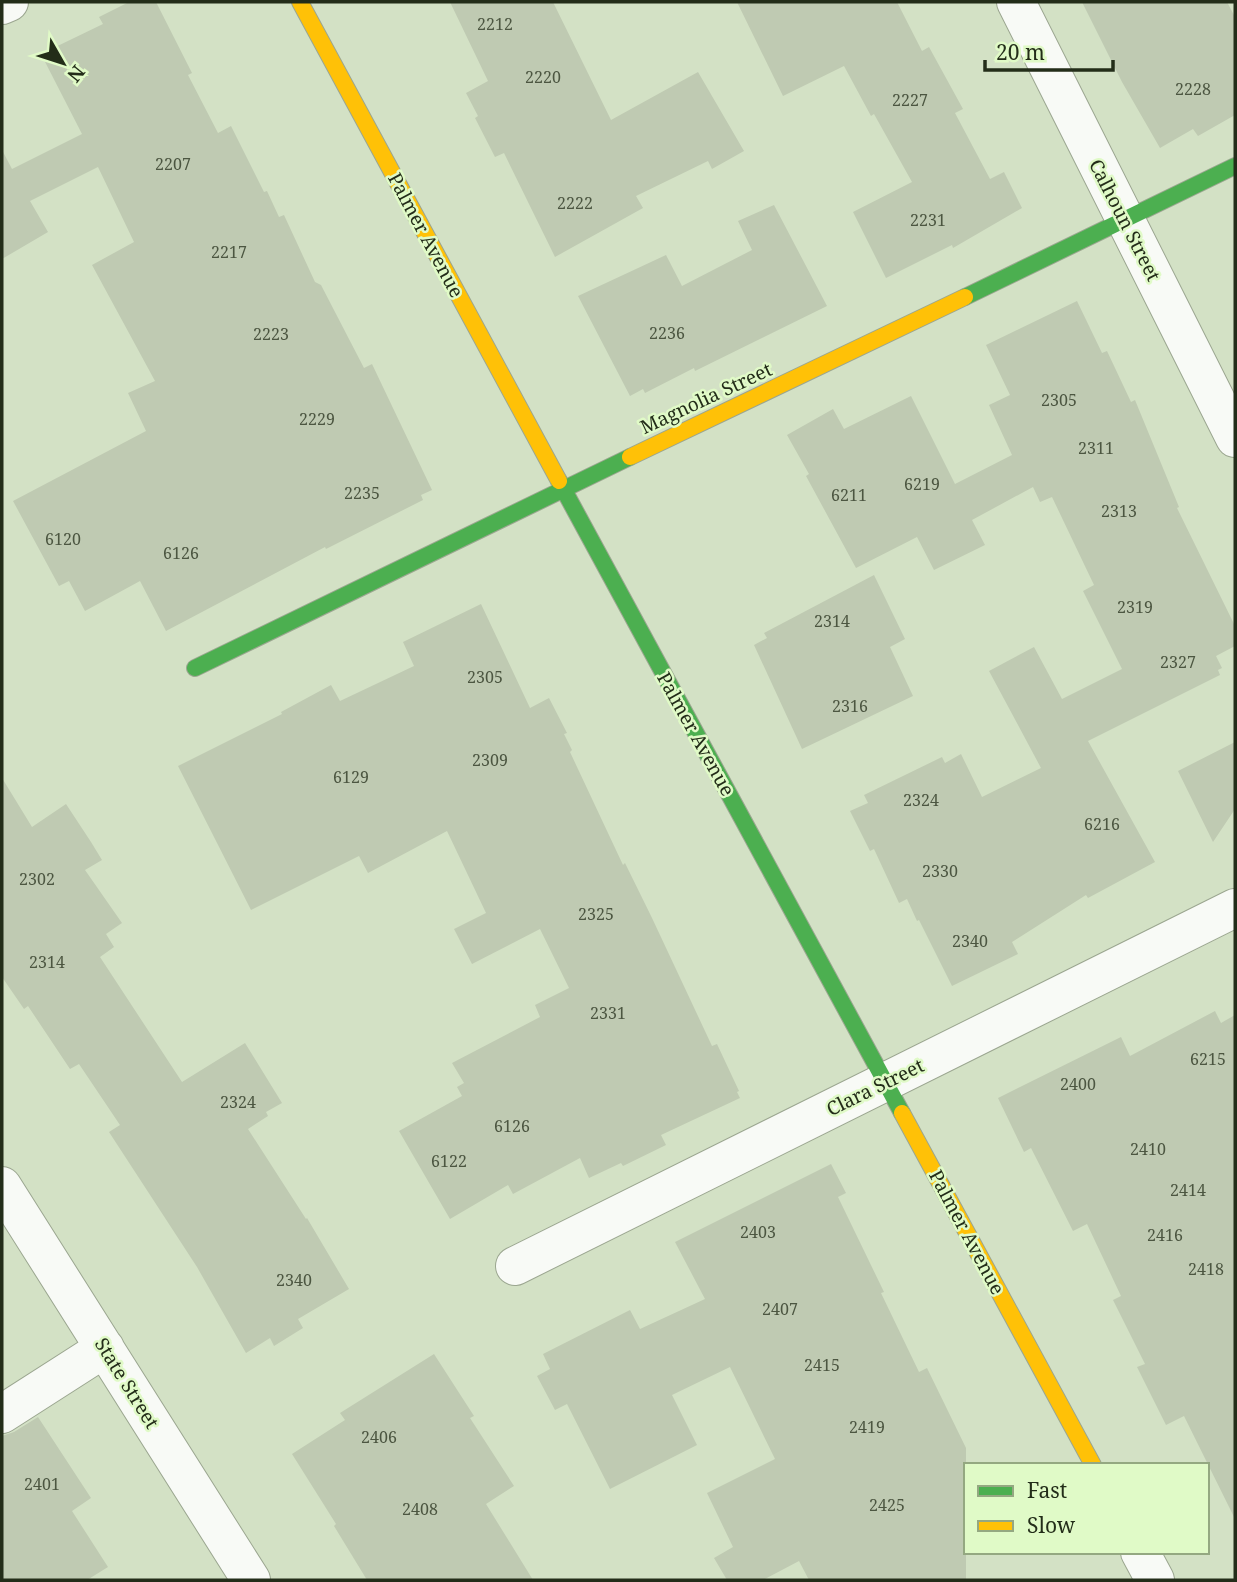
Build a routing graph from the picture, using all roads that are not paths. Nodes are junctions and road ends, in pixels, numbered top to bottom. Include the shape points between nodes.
1 (9, 2) edge
2 (300, 2) edge
3 (1016, 2) edge
4 (2, 5) edge
5 (1235, 166) edge
6 (1125, 221) junction
7 (1235, 438) edge
8 (562, 489) junction
9 (195, 668) dead end
10 (1235, 908) edge
11 (886, 1082) junction
12 (2, 1186) edge
13 (515, 1266) dead end
14 (105, 1348) junction
15 (2, 1414) edge
16 (1092, 1463) edge
17 (1141, 1554) edge
18 (251, 1580) edge
19 (1155, 1580) edge

1 - 4 street
2 - 8 street, Palmer Avenue
3 - 6 street, Calhoun Street
5 - 6 street, Magnolia Street
6 - 7 street, Calhoun Street
6 - 8 street, Magnolia Street
8 - 9 street, Magnolia Street
8 - 11 street, Palmer Avenue
10 - 11 street, Clara Street
11 - 13 street, Clara Street
11 - 16 street, Palmer Avenue
12 - 14 street, State Street
14 - 15 street
14 - 18 street, State Street
17 - 19 street

